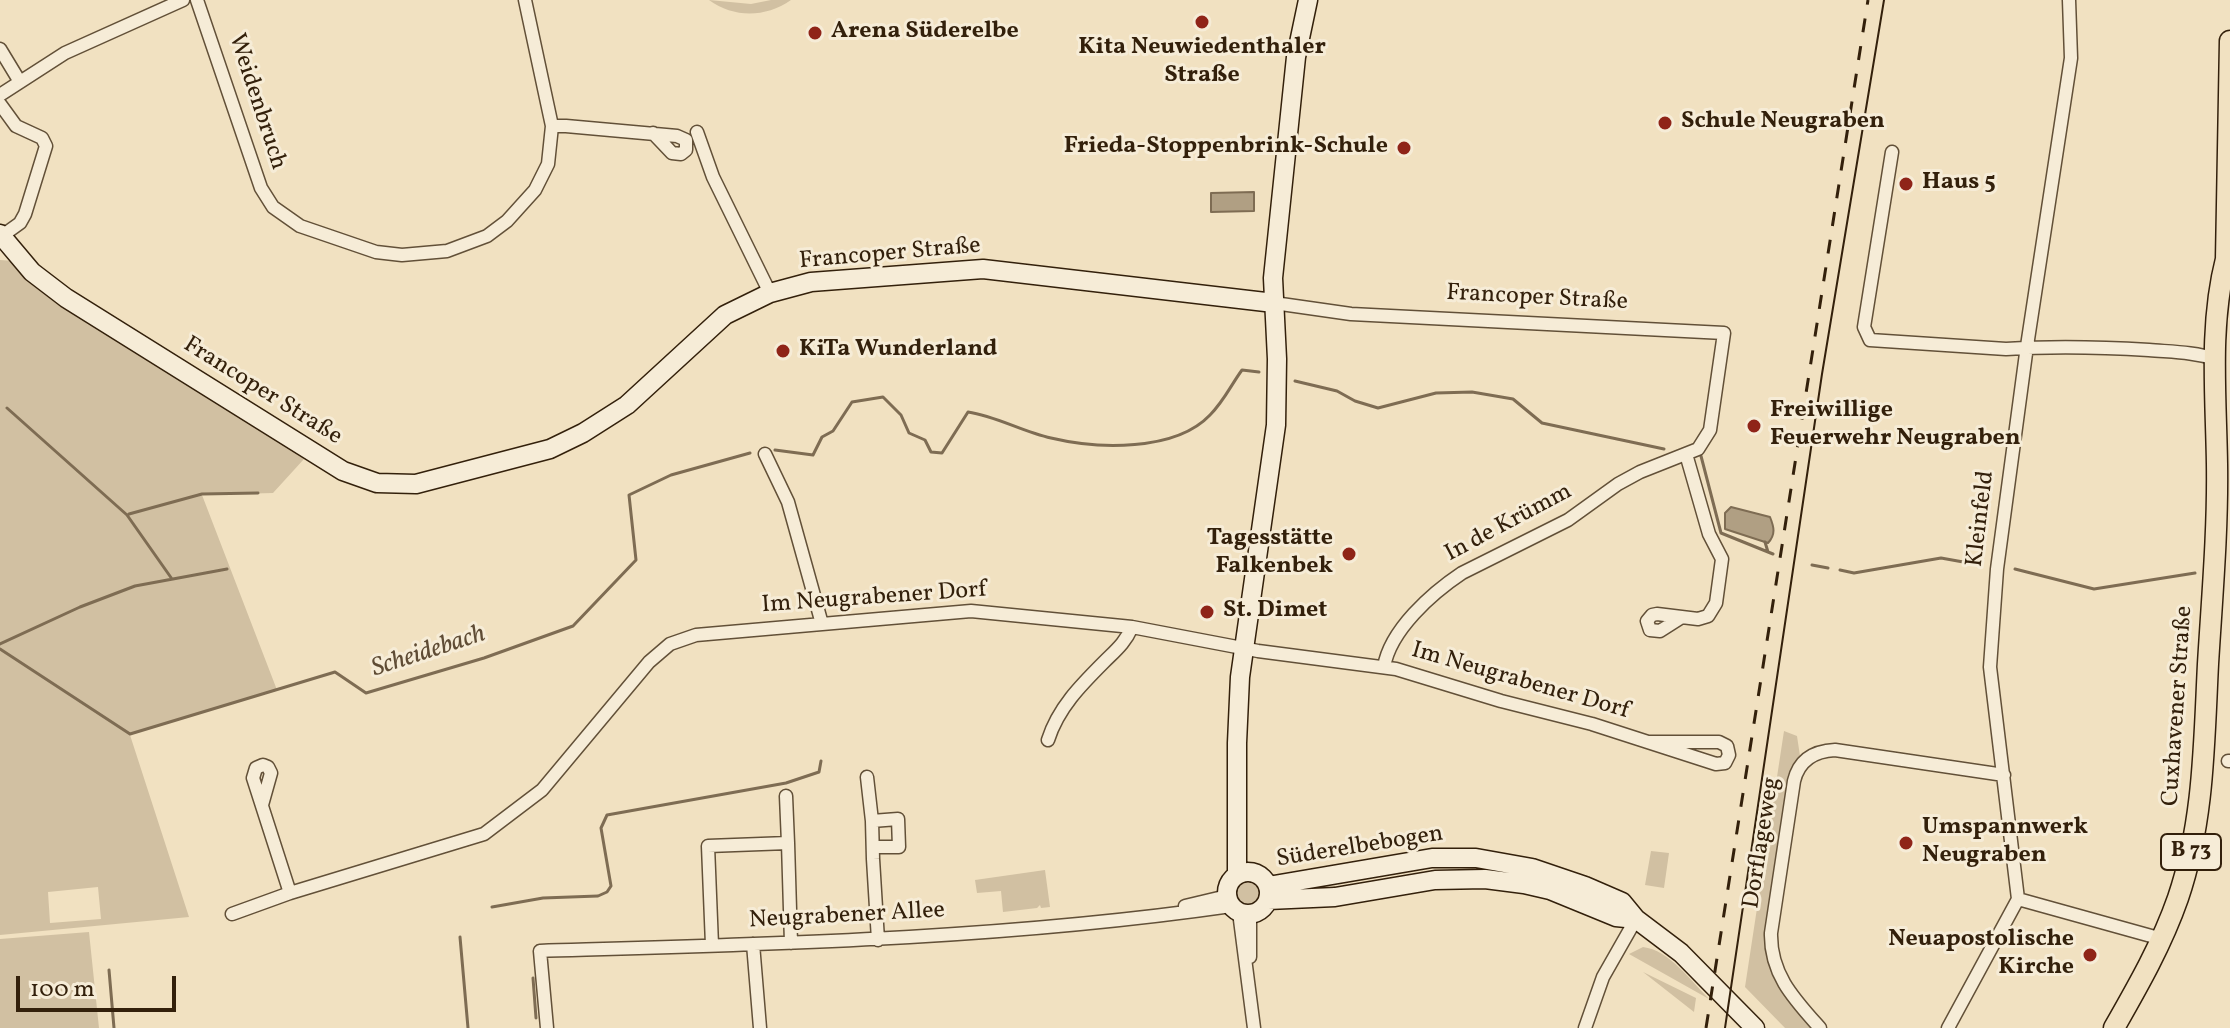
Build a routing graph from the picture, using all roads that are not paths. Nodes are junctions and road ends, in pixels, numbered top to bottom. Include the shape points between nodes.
1 (183, 0) edge
2 (197, 0) edge
3 (525, 0) edge
4 (1308, 0) edge
5 (2069, 0) edge
6 (2230, 41) edge
7 (0, 49) edge
8 (20, 82) junction
9 (0, 95) edge
10 (0, 104) edge
11 (552, 126) junction
12 (697, 132) dead end
13 (653, 133) dead end
14 (1892, 152) dead end
15 (1, 235) edge
16 (2228, 265) edge
17 (770, 293) junction
18 (1274, 303) junction
19 (1724, 333) joint
20 (2027, 346) junction
21 (2223, 362) edge
22 (2230, 416) edge
23 (765, 454) dead end
24 (1686, 454) junction
25 (2217, 465) junction
26 (1682, 617) dead end
27 (822, 624) junction
28 (1132, 627) junction
29 (1243, 648) junction
30 (1384, 667) junction
31 (1048, 740) dead end
32 (1648, 742) junction
33 (2004, 775) junction
34 (867, 777) dead end
35 (786, 796) dead end
36 (262, 805) dead end
37 (872, 821) junction
38 (788, 843) junction
39 (873, 847) junction
40 (1242, 873) junction
41 (290, 893) junction
42 (1268, 893) junction
43 (2018, 899) junction
44 (1236, 907) junction
45 (232, 914) dead end
46 (1636, 919) junction
47 (2162, 939) junction
48 (878, 940) junction
49 (791, 943) junction
50 (753, 944) junction
51 (712, 945) junction
52 (547, 1028) edge
53 (760, 1028) edge
54 (1254, 1028) edge
55 (1585, 1028) edge
56 (1755, 1028) edge
57 (1820, 1028) edge
58 (1948, 1028) edge
59 (2114, 1028) edge

1 - 8 street via 65,53
2 - 11 street, Weidenbruch via 261,188 273,207 300,226 376,252 402,255 447,251 487,236 535,190 548,164
3 - 11 street, Weidenbruch
4 - 18 main road via 1296,57
5 - 20 street, Kleinfeld via 2071,58
6 - 16 main road, Cuxhavener Straße / B 73
7 - 8 street
8 - 9 street
10 - 15 street via 16,126 42,138 46,146 25,214
11 - 13 street
12 - 17 street via 713,177
14 - 20 street via 1866,333 1873,342
15 - 17 main road, Francoper Straße via 32,272 66,298 343,471 387,485 416,484 518,459 583,433 646,390 725,315
16 - 21 main road, Cuxhavener Straße / B 73 via 2219,287
17 - 18 main road, Francoper Straße via 842,278 983,269
18 - 19 street, Francoper Straße via 1351,314
18 - 29 main road via 1276,425
19 - 24 street, In de Krümm via 1710,430 1702,445
20 - 21 street via 2183,352
20 - 33 street, Kleinfeld via 1989,671
21 - 25 main road, Cuxhavener Straße / B 73 via 2214,411
22 - 25 main road, Cuxhavener Straße / B 73
23 - 27 street via 794,520
24 - 26 street via 1722,566 1712,613 1698,619
24 - 30 street, In de Krümm via 1630,477 1568,520 1446,584 1424,602 1386,651
25 - 47 main road, Cuxhavener Straße / B 73 via 2199,813 2185,876
27 - 28 street, Im Neugrabener Dorf via 971,611
27 - 41 street, Im Neugrabener Dorf via 696,635 670,644 542,790 488,831
28 - 29 street, Im Neugrabener Dorf
28 - 31 street via 1125,643 1065,705
29 - 30 street, Im Neugrabener Dorf
29 - 40 main road via 1237,783
30 - 32 street, Im Neugrabener Dorf
32 - 32 street, Im Neugrabener Dorf via 1719,765 1729,755 1719,742
33 - 43 street, Kleinfeld
33 - 57 street, Dorflageweg via 1835,750 1812,756 1798,768 1771,948 1782,982
34 - 37 street
35 - 38 street
36 - 41 street
37 - 39 street
37 - 39 street via 898,819 899,847
38 - 49 street
38 - 51 street via 708,846
39 - 48 street
40 - 42 main road, Süderelbebogen via 1260,876
40 - 44 main road via 1229,884
41 - 45 street, Im Neugrabener Dorf
42 - 44 main road, Süderelbebogen via 1261,909
42 - 46 main road, Süderelbebogen via 1325,898 1435,880 1485,879 1550,890 1616,917
43 - 47 street
43 - 58 street
44 - 48 street, Neugrabener Allee
44 - 54 street
46 - 55 street via 1600,984
46 - 56 main road, Süderelbebogen via 1681,953
47 - 59 main road, Cuxhavener Straße / B 73
48 - 49 street, Neugrabener Allee
49 - 50 street, Neugrabener Allee
50 - 51 street, Neugrabener Allee
50 - 53 street
51 - 52 street, Neugrabener Allee via 540,951

